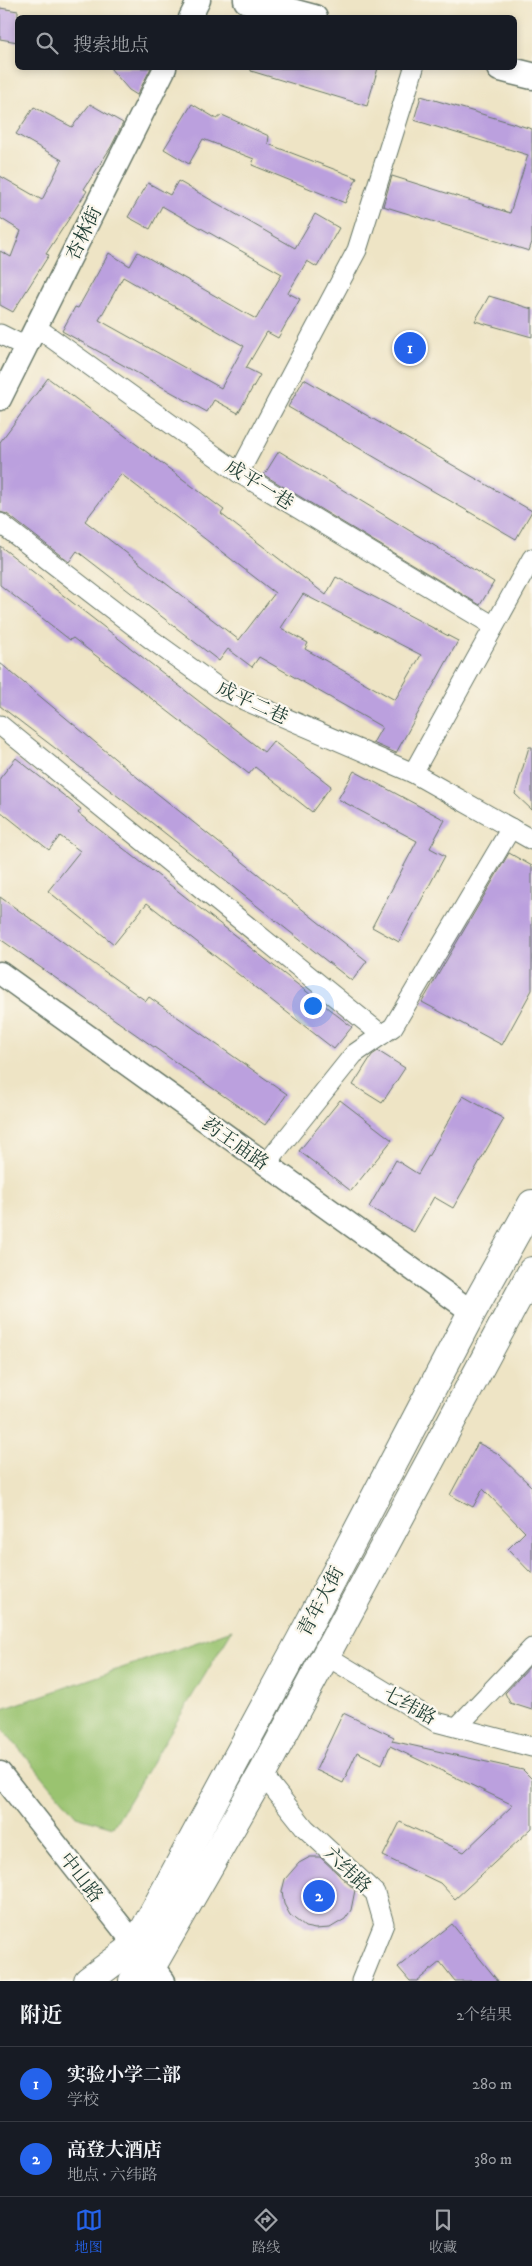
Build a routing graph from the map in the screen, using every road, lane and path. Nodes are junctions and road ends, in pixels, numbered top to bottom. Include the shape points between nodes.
1 (199, 0) edge
2 (247, 0) edge
3 (273, 4) edge
4 (192, 15) edge
5 (305, 15) edge
6 (164, 70) edge
7 (413, 70) edge
8 (508, 70) edge
9 (532, 76) edge
10 (36, 327) junction
11 (0, 334) edge
12 (26, 347) junction
13 (0, 399) edge
14 (239, 473) junction
15 (0, 523) edge
16 (532, 558) edge
17 (494, 626) junction
18 (0, 725) edge
19 (413, 773) junction
20 (511, 828) junction
21 (532, 840) edge
22 (0, 973) edge
23 (382, 1035) junction
24 (266, 1164) junction
25 (532, 1204) edge
26 (532, 1270) edge
27 (472, 1312) junction
28 (532, 1648) edge
29 (325, 1656) junction
30 (457, 1727) junction
31 (532, 1747) edge
32 (0, 1772) edge
33 (262, 1774) junction
34 (136, 1945) junction
35 (150, 1976) edge
36 (88, 1981) edge
37 (361, 1981) edge

1 - 4 street
2 - 3 main road
3 - 5 main road
6 - 10 street, 杏林街
7 - 14 street via 357,250
8 - 9 main road
10 - 12 street, 杏林街
10 - 14 street, 成平一巷
11 - 12 street
12 - 13 street, 杏林街
14 - 17 street, 成平一巷
15 - 19 street, 成平二巷 via 223,691
16 - 17 street
17 - 19 street
18 - 23 street
19 - 20 street, 成平二巷
20 - 21 street, 成平二巷
20 - 23 street via 393,1027
22 - 24 street, 药王庙路
23 - 24 street via 354,1054
24 - 27 street, 药王庙路
25 - 27 main road, 青年大街
26 - 29 main road, 青年大街
27 - 34 main road, 青年大街
28 - 30 street
29 - 30 street, 七纬路 via 436,1722
29 - 33 main road, 青年大街
30 - 31 street, 七纬路
32 - 34 street, 中山路
33 - 35 main road, 青年大街
33 - 37 street, 六纬路 via 305,1828 375,1893 384,1924
34 - 35 street, 中山路
34 - 36 main road, 青年大街

